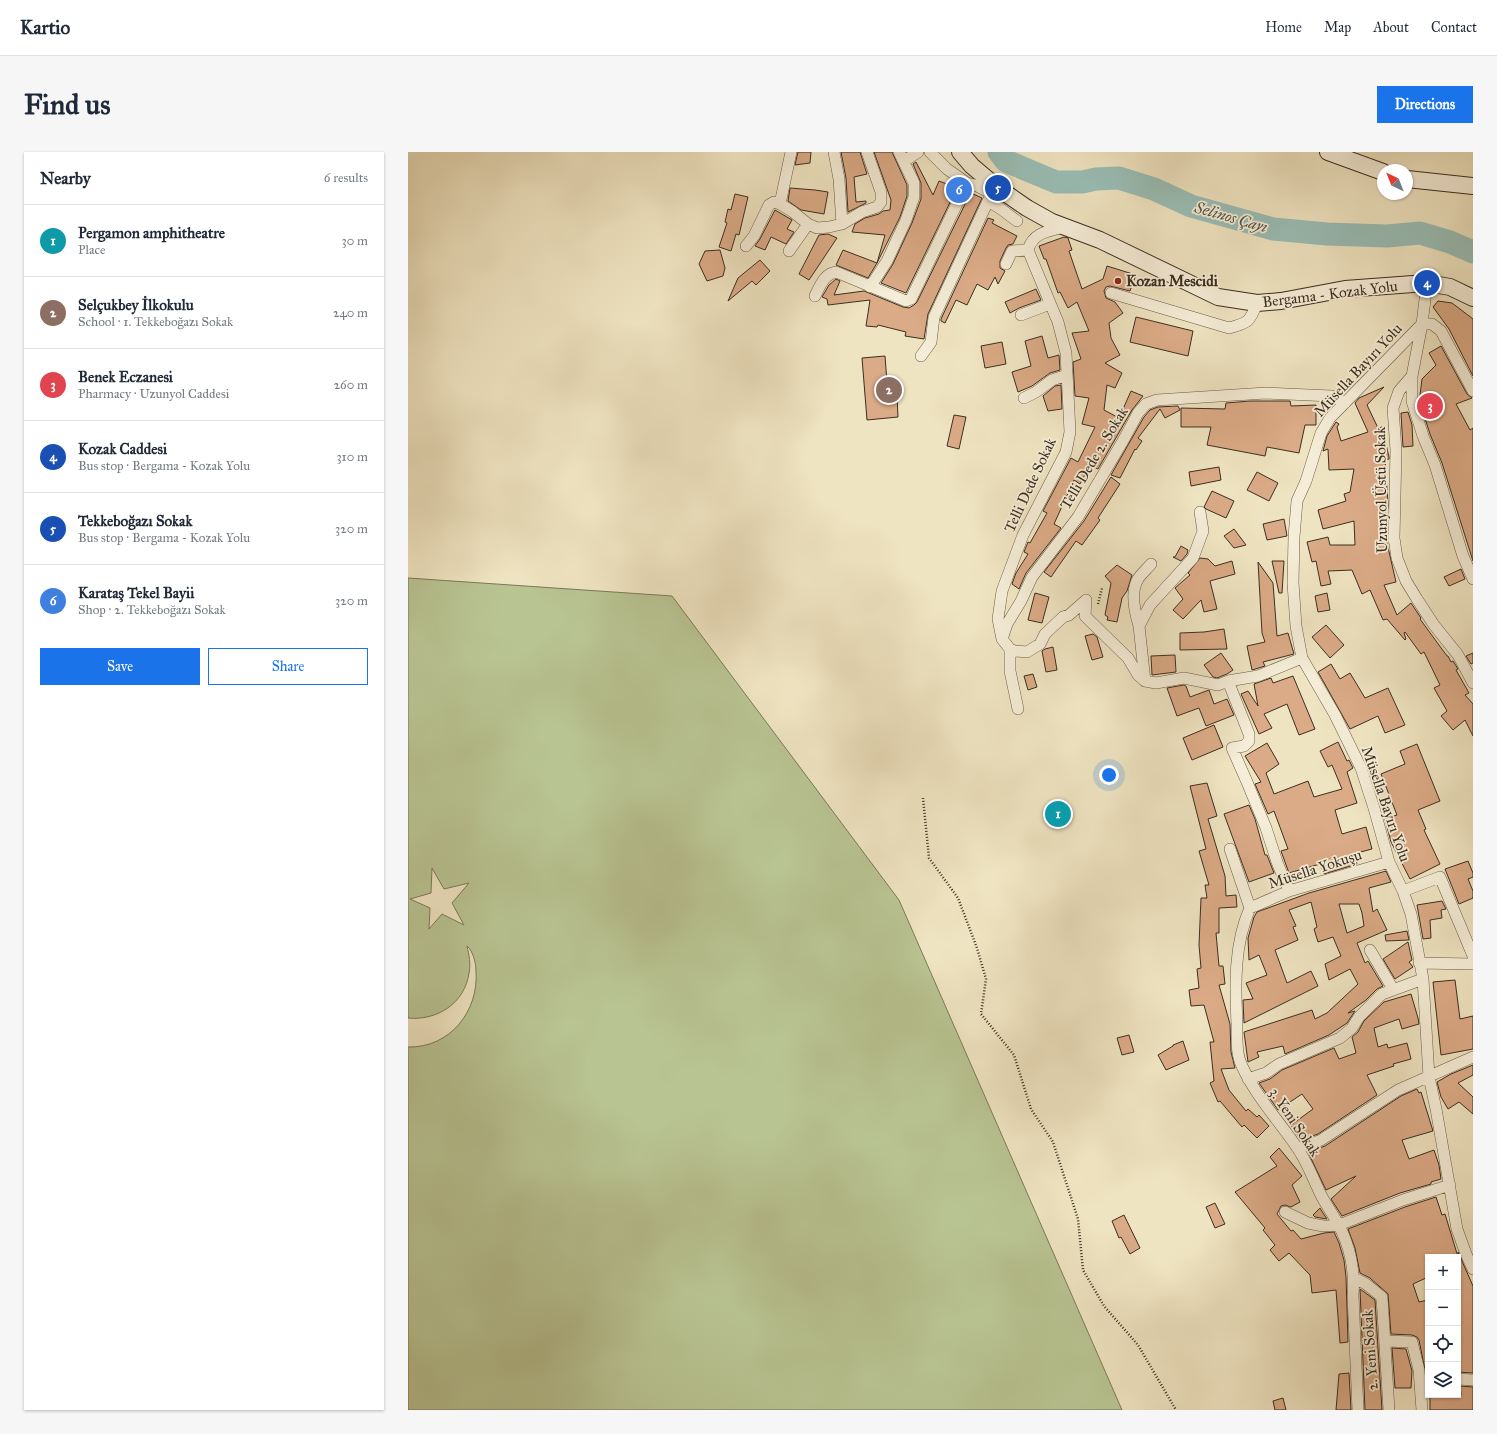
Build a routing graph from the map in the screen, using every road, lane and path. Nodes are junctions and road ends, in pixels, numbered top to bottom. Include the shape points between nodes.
1 (791, 152) edge
2 (834, 152) edge
3 (867, 152) edge
4 (918, 152) edge
5 (930, 152) edge
6 (960, 152) edge
7 (1328, 152) edge
8 (902, 156) edge
9 (1377, 170) edge
10 (1413, 180) edge
11 (968, 183) junction
12 (1473, 186) edge
13 (993, 195) junction
14 (780, 204) junction
15 (1017, 221) dead end
16 (808, 224) junction
17 (842, 224) junction
18 (1064, 227) junction
19 (746, 246) dead end
20 (1021, 250) junction
21 (789, 251) dead end
22 (1006, 264) dead end
23 (1427, 283) junction
24 (870, 287) junction
25 (1111, 293) dead end
26 (815, 296) dead end
27 (1473, 298) edge
28 (1257, 303) junction
29 (1050, 304) junction
30 (1021, 315) dead end
31 (1422, 324) junction
32 (921, 356) dead end
33 (1067, 375) junction
34 (1412, 376) junction
35 (1473, 391) edge
36 (1024, 398) dead end
37 (1345, 403) junction
38 (1200, 512) dead end
39 (1151, 564) dead end
40 (1473, 579) edge
41 (1139, 626) junction
42 (1002, 639) junction
43 (1010, 649) junction
44 (1302, 658) junction
45 (1145, 680) junction
46 (1228, 681) junction
47 (1473, 683) edge
48 (1018, 709) dead end
49 (923, 798) dead end
50 (1230, 849) dead end
51 (1389, 862) junction
52 (1290, 891) junction
53 (1403, 891) junction
54 (1250, 908) junction
55 (1370, 950) dead end
56 (1473, 956) edge
57 (1419, 963) junction
58 (1473, 964) edge
59 (1423, 979) junction
60 (1393, 989) junction
61 (1473, 1057) edge
62 (1429, 1077) junction
63 (1248, 1079) junction
64 (1298, 1149) junction
65 (1450, 1185) junction
66 (1285, 1212) dead end
67 (1339, 1225) junction
68 (1473, 1269) edge
69 (1354, 1278) junction
70 (1386, 1341) junction
71 (1424, 1380) edge
72 (1461, 1380) edge
73 (1473, 1380) edge
74 (1176, 1410) edge
75 (1358, 1410) edge
76 (1389, 1410) edge
77 (1422, 1410) edge

1 - 14 street
2 - 17 street
3 - 17 street via 881,192 881,202 877,208 862,212
4 - 8 street
5 - 11 street via 947,169
6 - 13 main road, Bergama - Kozak Yolu
7 - 9 main road
8 - 24 street via 914,183 914,197 887,261
10 - 12 main road
11 - 13 street
11 - 24 street via 911,299 906,301
13 - 15 street via 1001,209
13 - 18 main road, Bergama - Kozak Yolu via 1027,208
13 - 32 street via 934,317 931,342
14 - 16 street
14 - 19 street via 774,202 769,205 754,236
16 - 17 street via 817,228
16 - 21 street
18 - 20 street via 1038,234
18 - 28 main road, Bergama - Kozak Yolu via 1100,240 1218,297
20 - 22 street
20 - 29 street, Telli Dede Sokak
23 - 27 main road, Bergama - Kozak Yolu via 1450,287
23 - 28 main road, Bergama - Kozak Yolu via 1345,289
23 - 31 street
24 - 26 street via 836,272 824,278
25 - 28 street via 1229,328 1244,324 1252,318
29 - 30 street
29 - 33 street, Telli Dede Sokak via 1058,322 1066,353
31 - 34 street
31 - 35 street via 1432,324 1441,331
31 - 37 street, Müsella Bayırı Yolu
33 - 36 street via 1052,380
33 - 42 street, Telli Dede Sokak via 1070,432 1066,452 1023,534 1011,563 1002,591 998,619
34 - 40 street via 1412,401 1463,556
34 - 47 street, Uzunyol Üstü Sokak via 1399,391 1393,408 1396,450 1394,538 1397,558 1406,581 1434,625 1458,655
37 - 42 street, Telli Dede 2. Sokak via 1332,396 1266,393 1157,400 1146,404 1138,413 1078,517 1032,577 1007,624
37 - 44 street, Müsella Bayırı Yolu via 1330,418 1321,433 1297,501 1293,583 1296,626
38 - 41 street via 1203,531 1193,558 1150,605
39 - 41 street via 1138,580 1135,590 1135,613
41 - 45 street
42 - 43 street
43 - 45 street via 1027,652 1040,644 1044,634 1086,600 1085,616 1128,658 1138,675
43 - 48 street via 1010,671
44 - 46 street via 1258,676
44 - 51 street, Müsella Bayırı Yolu via 1335,715 1361,768
45 - 46 street via 1156,683 1184,678 1218,686
46 - 52 street via 1249,734 1244,746 1232,748
49 - 74 path via 929,858 958,898 986,979 981,1014 1014,1055 1031,1109 1053,1142 1078,1219 1083,1270 1104,1306 1138,1345
50 - 54 street
51 - 52 street, Müsella Yokuşu
51 - 53 street, Müsella Bayırı Yolu
52 - 54 street, Müsella Yokuşu
53 - 56 street via 1440,877
53 - 57 street, Müsella Bayırı Yolu via 1411,914
54 - 63 street, 3. Yeni Sokak via 1243,924 1235,992 1237,1048
55 - 60 street
57 - 58 street
57 - 59 street, Müsella Bayırı Yolu
59 - 60 street
59 - 62 street, Müsella Bayırı Yolu
60 - 63 street via 1382,994 1340,1038
61 - 62 street
62 - 64 street via 1398,1090 1321,1140
62 - 65 street, Müsella Bayırı Yolu
63 - 64 street, 3. Yeni Sokak
64 - 67 street, 3. Yeni Sokak via 1323,1200
65 - 67 street
65 - 68 street, Müsella Bayırı Yolu via 1457,1229
66 - 67 street via 1308,1223 1323,1226
67 - 69 street, 3. Yeni Sokak via 1347,1245
69 - 70 street, 2. Yeni Sokak via 1382,1297
69 - 75 street, 3. Yeni Sokak
70 - 71 street via 1412,1342
70 - 76 street, 2. Yeni Sokak
71 - 77 street
72 - 73 street

